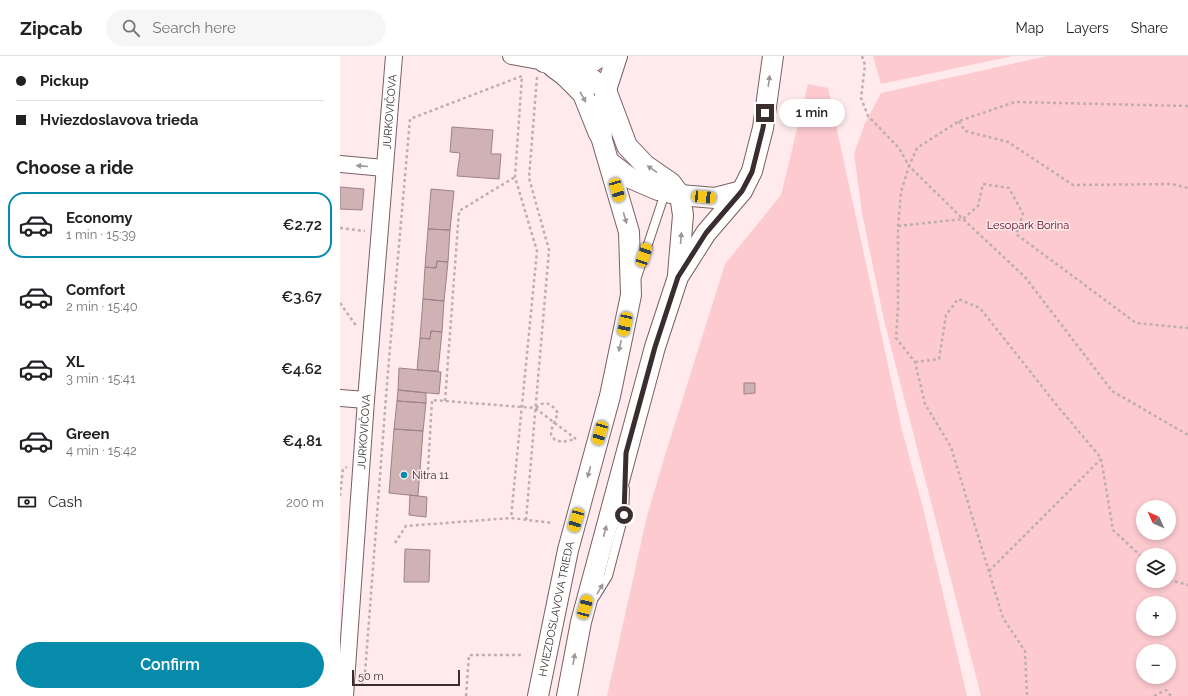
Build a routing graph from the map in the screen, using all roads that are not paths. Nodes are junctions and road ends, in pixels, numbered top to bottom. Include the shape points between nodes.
1 (394, 56) edge
2 (511, 56) edge
3 (602, 56) edge
4 (617, 56) edge
5 (773, 56) edge
6 (541, 66) junction
7 (606, 90) junction
8 (602, 140) junction
9 (609, 162) junction
10 (340, 164) edge
11 (384, 168) junction
12 (742, 191) junction
13 (671, 198) junction
14 (678, 277) junction
15 (631, 295) junction
16 (340, 398) edge
17 (366, 400) junction
18 (352, 693) edge
19 (538, 696) edge
20 (568, 696) edge

1 - 11 street, JURKOVIČOVA
2 - 6 street
3 - 6 street via 592,62
4 - 7 street, HVIEZDOSLAVOVA TRIEDA
12 -> 5 street via 752,172 763,128
6 - 7 street via 584,73
6 -> 8 street via 564,75 583,94
7 - 8 street, HVIEZDOSLAVOVA TRIEDA via 601,119
13 -> 7 street via 671,183 645,165 627,146
8 - 9 street, HVIEZDOSLAVOVA TRIEDA
9 - 13 street via 630,178
9 -> 15 street, HVIEZDOSLAVOVA TRIEDA via 629,232
11 -> 10 street
11 - 17 street, JURKOVIČOVA
12 - 13 street via 715,198
12 - 14 street via 706,233
14 -> 13 street via 683,215
13 - 15 lane
20 -> 14 street via 581,622 655,347
15 -> 19 street, HVIEZDOSLAVOVA TRIEDA via 610,396 568,550
16 - 17 street
17 - 18 street, JURKOVIČOVA

